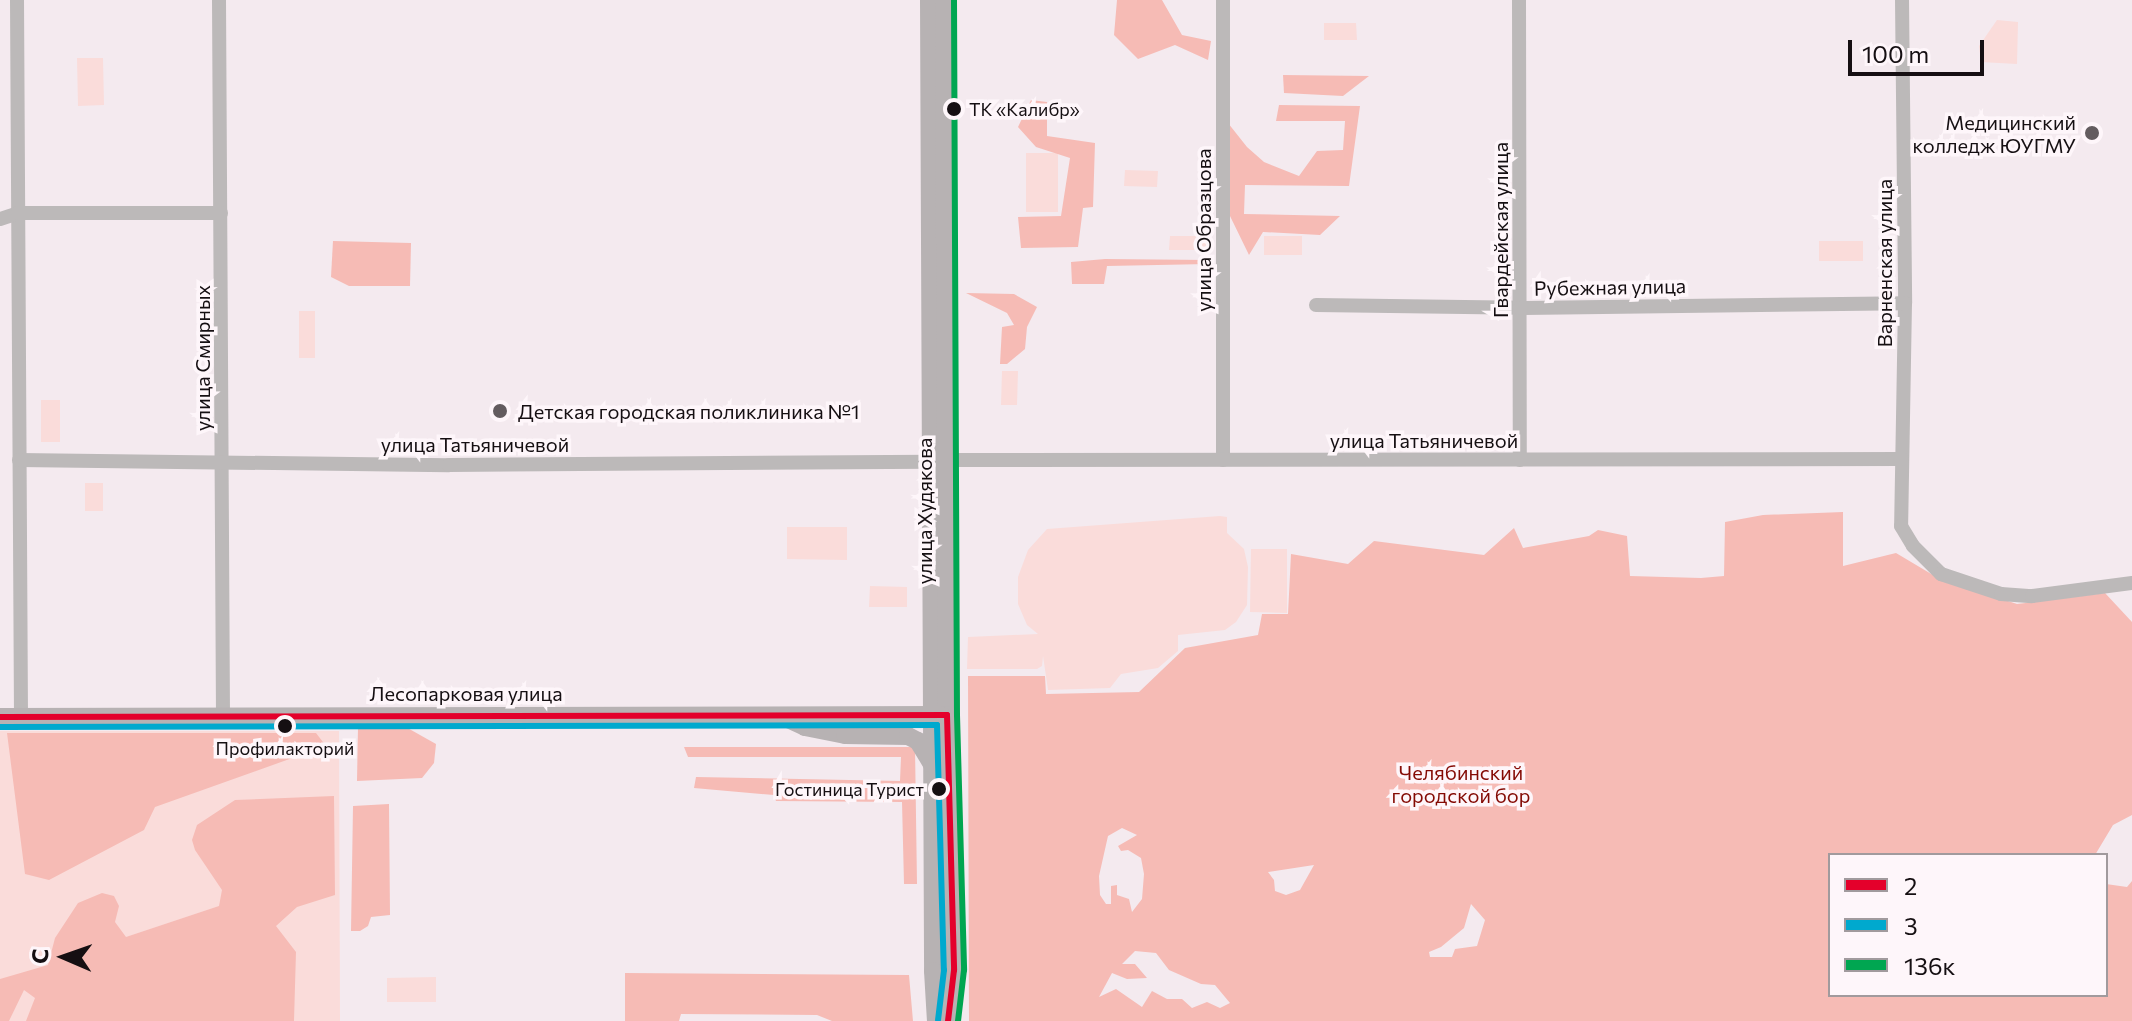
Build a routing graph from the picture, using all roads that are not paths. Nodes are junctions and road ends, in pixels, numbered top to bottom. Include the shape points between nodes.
1 (17, 0) edge
2 (219, 0) edge
3 (929, 0) edge
4 (944, 0) edge
5 (1223, 0) edge
6 (1519, 0) edge
7 (1902, 0) edge
8 (221, 213) junction
9 (6, 216) edge
10 (1905, 303) junction
11 (1316, 305) dead end
12 (1520, 308) junction
13 (1902, 459) junction
14 (19, 460) junction
15 (1223, 460) junction
16 (1520, 460) junction
17 (938, 461) junction
18 (223, 463) junction
19 (2132, 583) edge
20 (779, 715) junction
21 (940, 715) junction
22 (21, 716) junction
23 (223, 716) junction
24 (0, 717) edge
25 (933, 768) junction
26 (936, 1021) edge
27 (948, 1021) edge

1 - 9 street
2 - 8 street, улица Смирных
3 - 17 main road, улица Худякова
4 - 17 main road, улица Худякова
5 - 15 street, улица Образцова
6 - 12 street, Гвардейская улица
7 - 10 street, Варненская улица
8 - 9 street
8 - 18 street, улица Смирных
9 - 14 street
10 - 12 street, Рубежная улица
10 - 13 street, Варненская улица
11 - 12 street, Рубежная улица
12 - 16 street, Гвардейская улица
13 - 16 street, улица Татьяничевой
13 - 19 street, Варненская улица via 1901,526 1941,574 2001,594 2032,596
14 - 18 street, улица Татьяничевой
14 - 22 street
15 - 16 street, улица Татьяничевой
15 - 17 street, улица Татьяничевой
17 - 18 street, улица Татьяничевой
17 - 21 main road, улица Худякова
18 - 23 street, улица Смирных
20 - 21 main road, Лесопарковая улица
20 - 23 main road, Лесопарковая улица
20 - 25 main road via 845,735 908,736 925,748
21 - 25 main road, улица Худякова
21 - 27 main road, улица Худякова via 954,970
22 - 23 main road, Лесопарковая улица
22 - 24 main road, Лесопарковая улица
25 - 26 main road, улица Худякова

